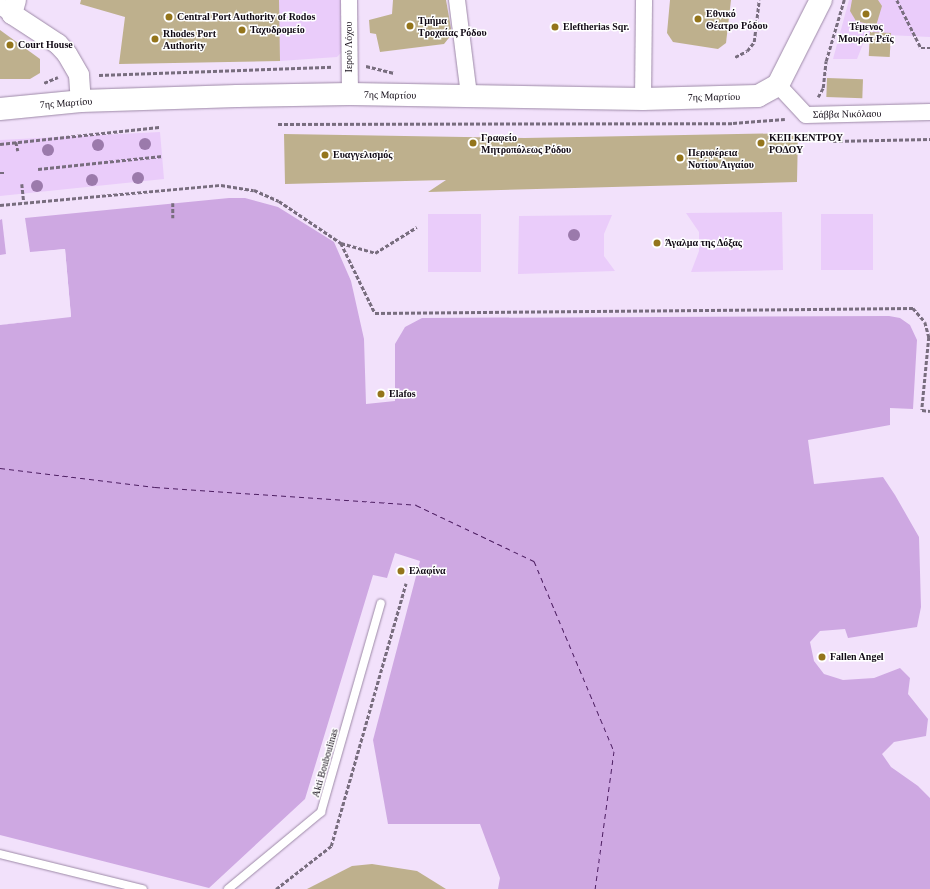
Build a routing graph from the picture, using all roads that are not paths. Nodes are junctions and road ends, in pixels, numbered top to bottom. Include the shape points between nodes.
1 (349, 0) edge
2 (457, 0) edge
3 (644, 0) edge
4 (821, 0) edge
5 (9, 6) edge
6 (778, 85) junction
7 (350, 94) junction
8 (469, 95) junction
9 (643, 99) junction
10 (81, 101) junction
11 (0, 109) edge
12 (930, 112) edge
13 (381, 603) dead end
14 (0, 854) edge
15 (143, 889) edge
16 (228, 889) edge

1 - 7 street, Ιερού Λόχου
2 - 8 street
3 - 9 street
4 - 6 main road
5 - 10 street via 67,54 79,75
6 - 9 main road, 7ης Μαρτίου via 758,96
6 - 12 street, Σάββα Νικόλαου via 806,115
7 - 8 main road, 7ης Μαρτίου
7 - 10 main road, 7ης Μαρτίου
8 - 9 main road, 7ης Μαρτίου
10 - 11 main road, 7ης Μαρτίου
13 - 16 lane, Akti Bouboulinas via 321,812
14 - 15 lane

